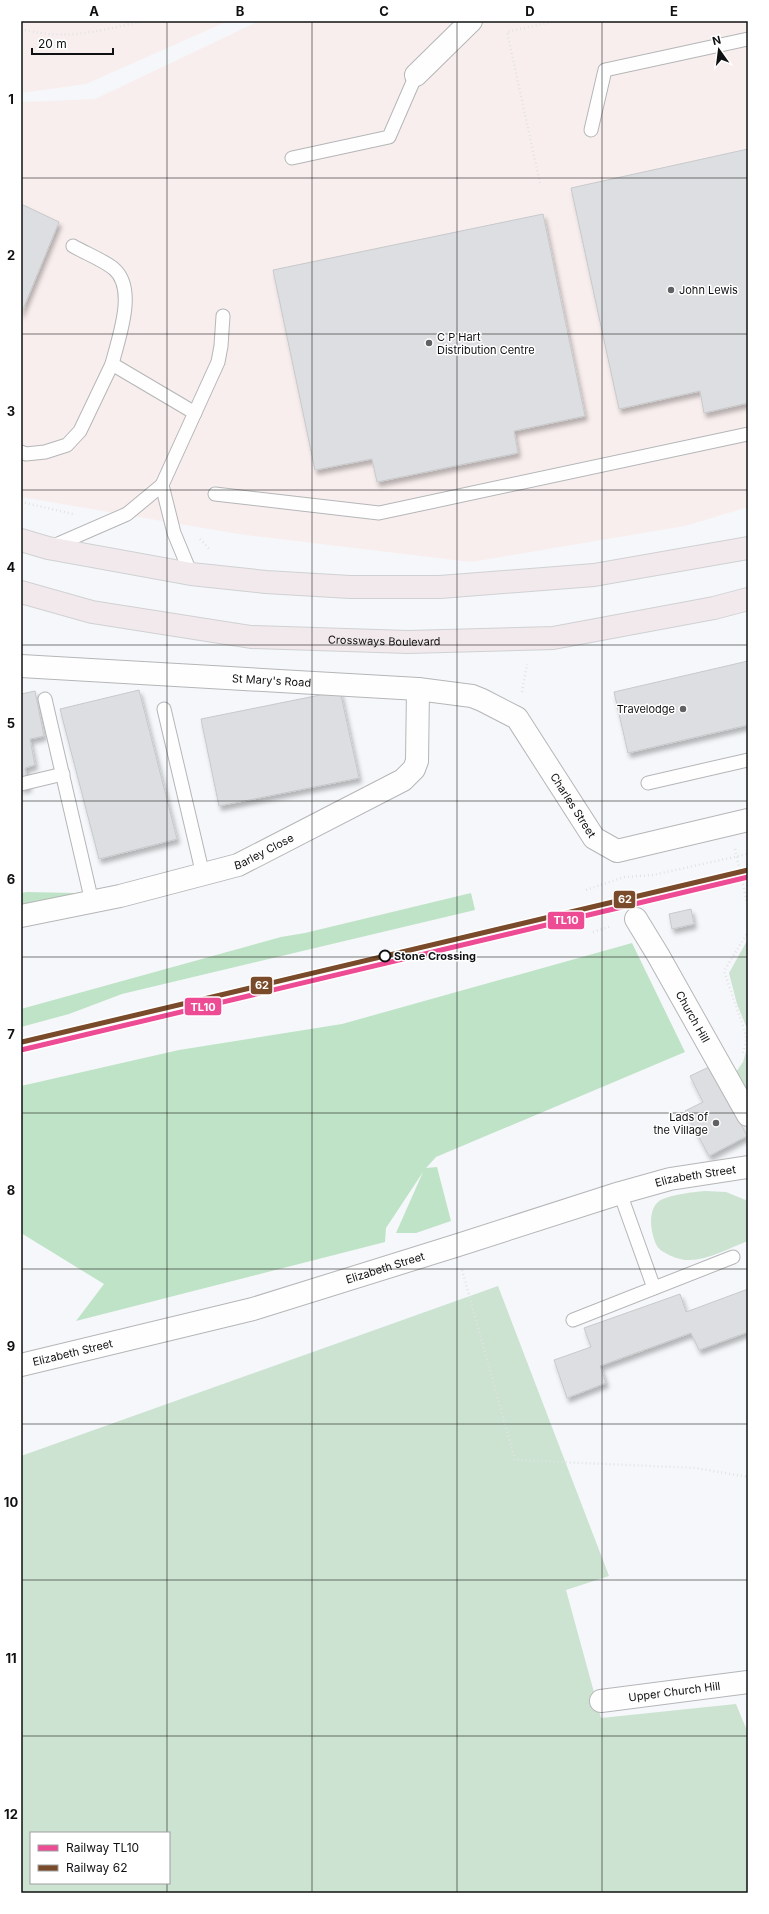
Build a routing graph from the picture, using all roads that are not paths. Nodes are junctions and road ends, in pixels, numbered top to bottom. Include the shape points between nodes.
1 (472, 21) edge
2 (748, 39) edge
3 (416, 76) joint
4 (591, 130) dead end
5 (292, 158) dead end
6 (73, 246) dead end
7 (223, 316) dead end
8 (112, 364) junction
9 (195, 413) junction
10 (748, 434) edge
11 (21, 452) edge
12 (162, 485) junction
13 (215, 494) dead end
14 (21, 540) edge
15 (48, 548) junction
16 (748, 548) edge
17 (191, 574) junction
18 (21, 592) edge
19 (748, 599) edge
20 (21, 666) edge
21 (418, 689) junction
22 (45, 699) dead end
23 (164, 709) dead end
24 (517, 718) joint
25 (748, 760) edge
26 (63, 774) junction
27 (648, 783) dead end
28 (21, 784) edge
29 (748, 820) edge
30 (203, 874) junction
31 (92, 902) junction
32 (21, 916) edge
33 (636, 919) dead end
34 (748, 1115) edge
35 (748, 1167) edge
36 (620, 1192) junction
37 (733, 1257) dead end
38 (654, 1288) junction
39 (573, 1320) dead end
40 (21, 1365) edge
41 (748, 1682) edge
42 (601, 1701) dead end

1 - 3 street
2 - 4 lane via 605,70
3 - 5 lane via 388,137
6 - 8 lane via 114,269 124,284 126,308
7 - 9 lane via 218,362
8 - 9 lane
8 - 11 lane via 80,431 67,445 45,452
9 - 12 lane
10 - 13 lane via 379,513
12 - 15 lane via 127,514
12 - 17 lane via 174,534
14 - 15 main road
15 - 17 main road
16 - 17 main road via 594,575 440,587 350,587
18 - 19 main road, Crossways Boulevard via 92,612 251,637 408,642 553,638 714,608
20 - 21 street, St Mary's Road
21 - 24 street, St Mary's Road via 472,696
21 - 30 street, Barley Close via 417,761 407,777 238,865
22 - 26 lane
23 - 30 lane
24 - 29 street, Charles Street via 594,838 617,852
25 - 27 lane
26 - 28 lane
26 - 31 lane
30 - 31 street, Barley Close
31 - 32 street, Barley Close
33 - 34 street, Church Hill
35 - 36 street, Elizabeth Street via 675,1178
36 - 38 lane
36 - 40 street, Elizabeth Street via 253,1309
37 - 38 lane
38 - 39 lane
41 - 42 street, Upper Church Hill

